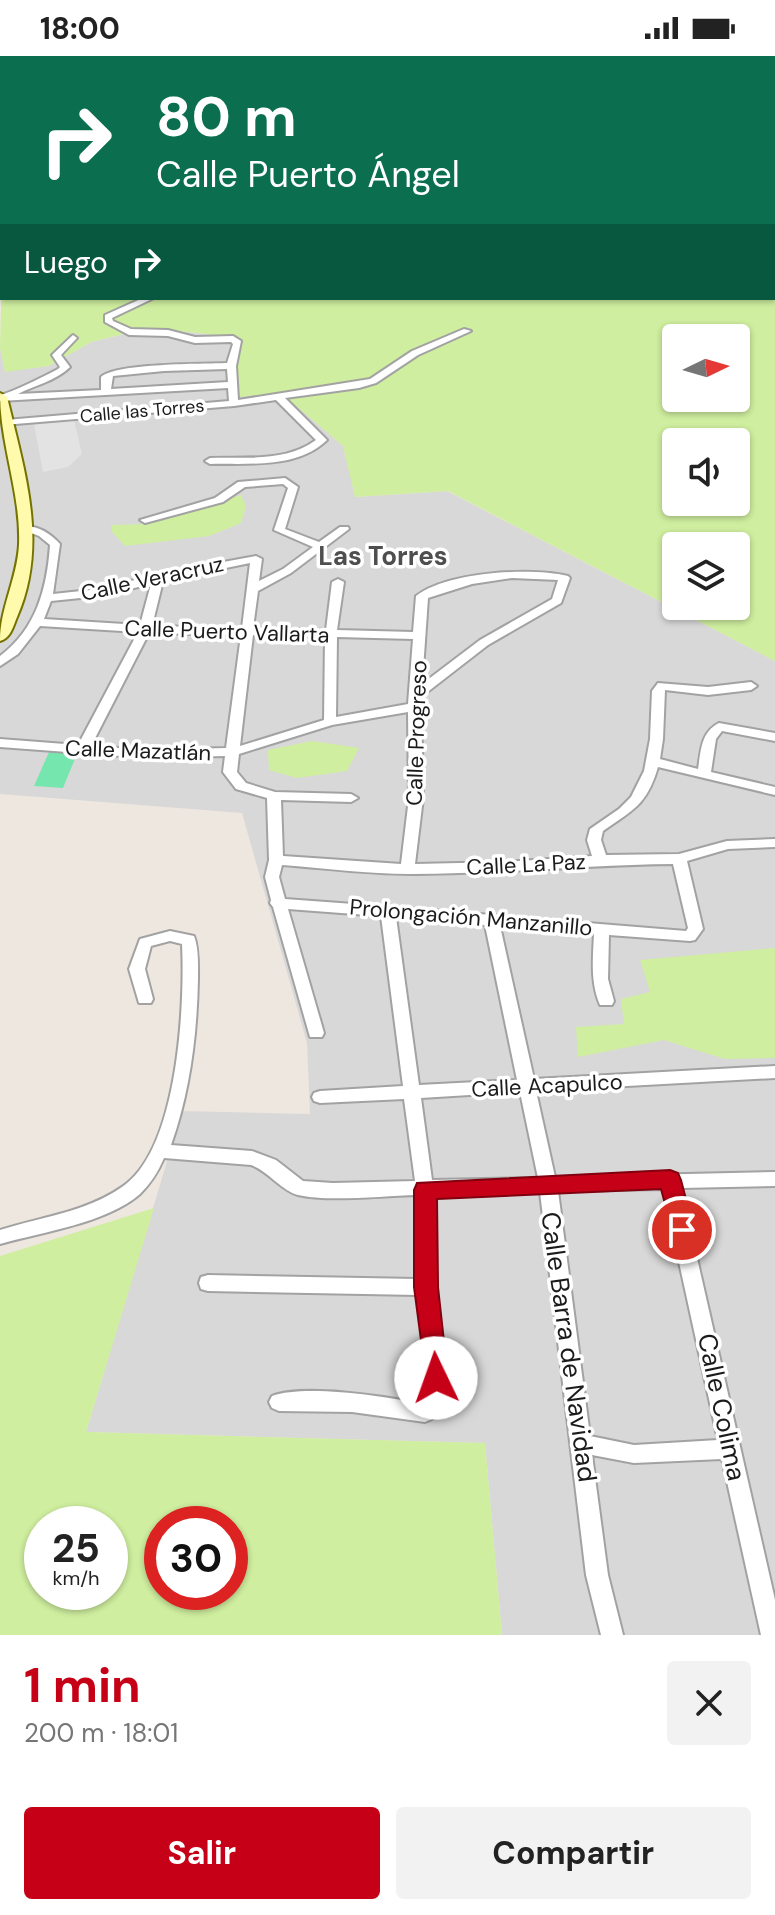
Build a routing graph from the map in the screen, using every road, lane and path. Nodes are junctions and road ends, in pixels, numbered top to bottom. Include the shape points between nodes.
1 (145, 300) edge
2 (467, 331) dead end
3 (73, 338) dead end
4 (231, 366) junction
5 (232, 385) junction
6 (147, 390) junction
7 (106, 393) junction
8 (277, 396) junction
9 (2, 398) edge
10 (234, 403) junction
11 (145, 412) junction
12 (5, 431) edge
13 (210, 461) dead end
14 (145, 520) dead end
15 (27, 528) junction
16 (344, 529) dead end
17 (320, 546) junction
18 (158, 577) junction
19 (338, 582) dead end
20 (251, 590) junction
21 (48, 598) junction
22 (35, 622) junction
23 (145, 629) junction
24 (249, 633) junction
25 (331, 635) junction
26 (0, 636) edge
27 (418, 636) junction
28 (0, 662) edge
29 (751, 686) dead end
30 (416, 701) junction
31 (330, 722) junction
32 (775, 737) edge
33 (0, 743) edge
34 (83, 748) junction
35 (233, 752) junction
36 (654, 762) junction
37 (704, 774) junction
38 (775, 791) edge
39 (274, 796) junction
40 (351, 798) dead end
41 (775, 843) edge
42 (679, 859) junction
43 (276, 860) junction
44 (600, 860) junction
45 (407, 869) junction
46 (277, 903) junction
47 (387, 909) junction
48 (491, 919) junction
49 (602, 928) junction
50 (145, 999) dead end
51 (606, 1001) dead end
52 (316, 1033) dead end
53 (775, 1072) edge
54 (528, 1086) junction
55 (414, 1092) junction
56 (320, 1097) dead end
57 (159, 1151) junction
58 (775, 1179) edge
59 (670, 1180) junction
60 (548, 1185) junction
61 (425, 1190) junction
62 (0, 1237) edge
63 (208, 1283) dead end
64 (426, 1287) junction
65 (279, 1402) dead end
66 (582, 1444) junction
67 (732, 1449) junction
68 (612, 1635) edge
69 (772, 1635) edge

1 - 4 street via 114,313 109,322 129,332 233,339 238,343
2 - 8 street, Calle las Torres via 415,353 373,381
3 - 9 street via 56,355 65,367 61,373 26,383
4 - 5 street
4 - 7 street via 110,374
5 - 6 street
5 - 10 street
6 - 7 street
6 - 11 street
7 - 9 street
8 - 10 street, Calle las Torres
8 - 13 street via 316,430 322,440 317,445 294,455
9 - 12 main road
10 - 11 street, Calle las Torres
11 - 12 street, Calle las Torres
12 - 15 main road
14 - 17 street via 219,500 242,484 285,481 293,487 279,530
15 - 21 street via 55,544
15 - 26 main road via 25,574
16 - 17 street
17 - 20 street
18 - 20 street, Calle Veracruz via 213,562 256,559
18 - 21 street, Calle Veracruz
18 - 23 street
19 - 25 street
20 - 24 street
21 - 22 street
22 - 23 street, Calle Puerto Vallarta
22 - 28 street via 19,650
23 - 24 street, Calle Puerto Vallarta
23 - 34 street
24 - 25 street, Calle Puerto Vallarta
24 - 35 street
25 - 27 street, Calle Puerto Vallarta
25 - 31 street
27 - 30 street, Calle Progreso
27 - 30 street, Calle Progreso via 422,596 438,588 516,576 564,578 557,601 452,663
29 - 36 street via 708,691 662,686
30 - 31 street, Calle Mazatlán
30 - 45 street, Calle Progreso via 416,798
31 - 35 street, Calle Mazatlán
32 - 37 street via 719,727 710,738
33 - 34 street, Calle Mazatlán
34 - 35 street, Calle Mazatlán via 148,754
35 - 39 street via 230,772 241,786
36 - 37 street
36 - 44 street via 624,811 597,829 594,840
37 - 38 street
39 - 40 street
39 - 43 street
41 - 42 street, Calle La Paz via 727,845
42 - 44 street, Calle La Paz
42 - 49 street, Prolongación Manzanillo via 695,933
43 - 45 street, Calle La Paz
43 - 46 street via 272,877
44 - 45 street, Calle La Paz
46 - 47 street, Prolongación Manzanillo
46 - 52 street
47 - 48 street, Prolongación Manzanillo
47 - 55 street
48 - 49 street, Prolongación Manzanillo
48 - 54 street, Calle Barra de Navidad
49 - 51 street via 600,979
50 - 57 street via 137,969 145,943 170,936 189,940 192,967 181,1093
53 - 54 street, Calle Acapulco
54 - 55 street, Calle Acapulco
54 - 60 street, Calle Barra de Navidad
55 - 56 street, Calle Acapulco
55 - 61 street
57 - 61 street via 252,1158 299,1188
57 - 62 street via 136,1188 109,1205
58 - 59 street
59 - 60 street
59 - 67 street, Calle Colima
60 - 61 street
60 - 66 street, Calle Barra de Navidad
61 - 64 street
63 - 64 street
64 - 65 street via 436,1378 425,1413 329,1399
66 - 67 street via 634,1454
66 - 68 street, Calle Barra de Navidad via 597,1575
67 - 69 street, Calle Colima

